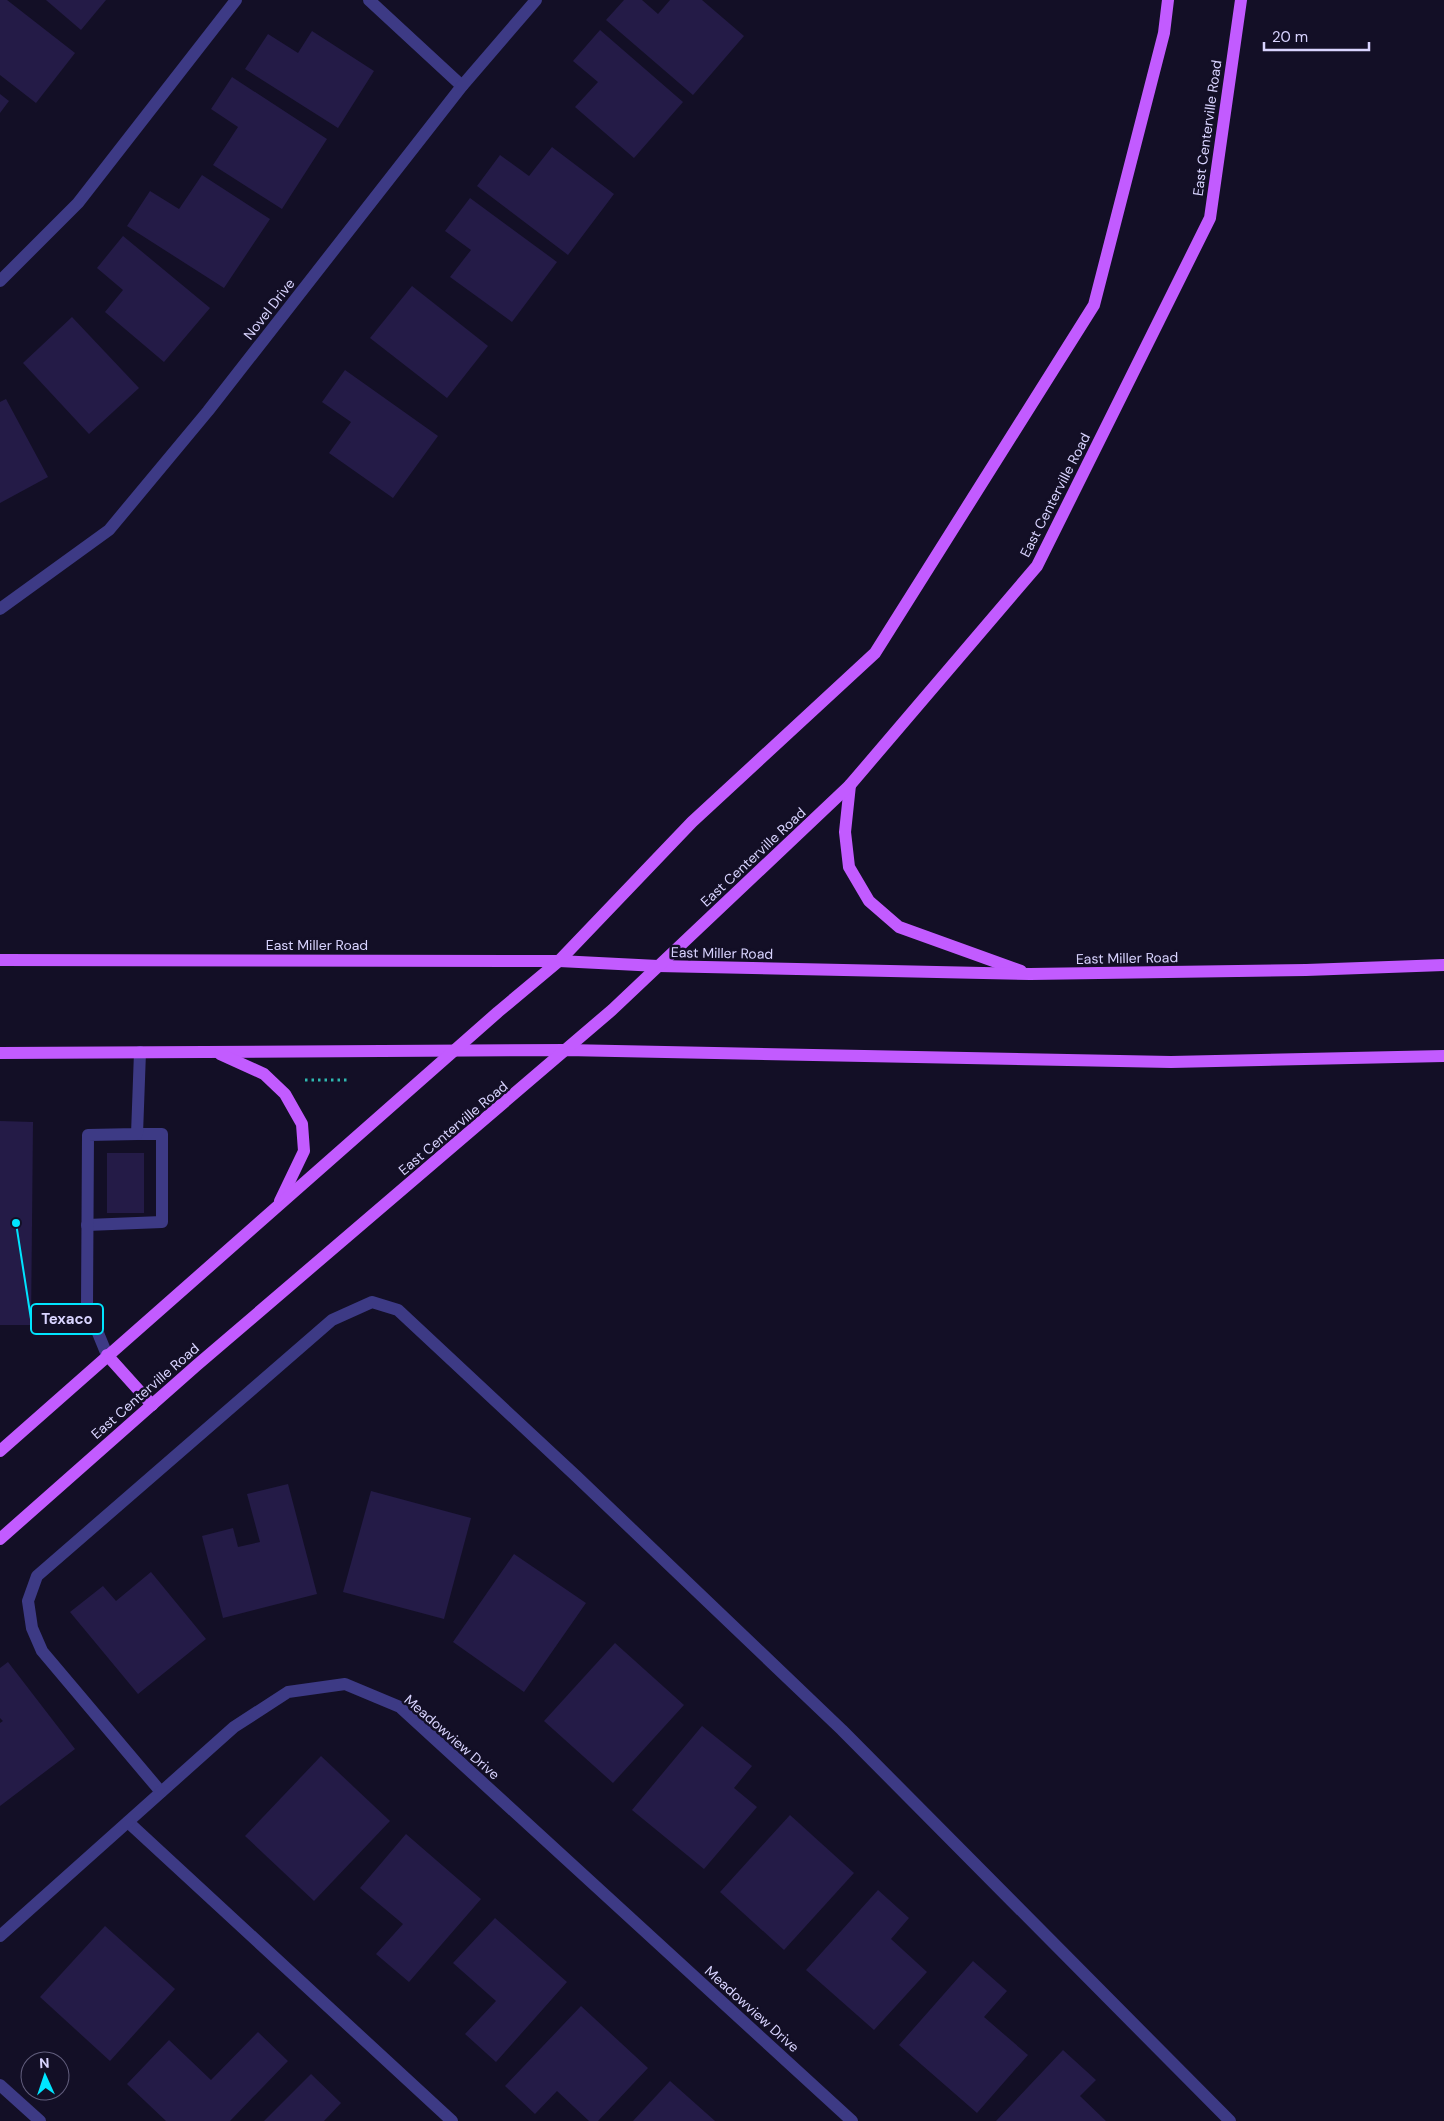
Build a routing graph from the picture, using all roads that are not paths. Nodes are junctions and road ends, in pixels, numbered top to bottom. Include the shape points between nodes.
1 (236, 0) edge
2 (369, 0) edge
3 (536, 0) edge
4 (1168, 0) edge
5 (1241, 0) edge
6 (462, 86) junction
7 (0, 281) edge
8 (0, 610) edge
9 (850, 785) junction
10 (0, 960) edge
11 (559, 961) junction
12 (1444, 965) edge
13 (658, 966) junction
14 (1030, 974) junction
15 (455, 1050) junction
16 (566, 1050) junction
17 (140, 1052) junction
18 (216, 1052) junction
19 (0, 1053) edge
20 (1444, 1056) edge
21 (137, 1134) junction
22 (277, 1206) junction
23 (86, 1225) junction
24 (107, 1355) junction
25 (152, 1405) junction
26 (0, 1451) edge
27 (0, 1540) edge
28 (161, 1792) junction
29 (128, 1822) junction
30 (0, 1936) edge
31 (0, 2085) edge
32 (40, 2121) edge
33 (452, 2121) edge
34 (852, 2121) edge
35 (1230, 2121) edge

1 - 7 street via 78,203
2 - 6 street
3 - 6 street, Novel Drive
4 - 11 main road via 1164,33 1094,305 880,647 692,822
5 - 9 main road, East Centerville Road via 1210,218 1042,557
6 - 8 street, Novel Drive via 208,411 109,530
9 - 13 main road, East Centerville Road
9 - 14 main road via 845,832 849,867 869,901 899,927
10 - 11 main road, East Miller Road
11 - 13 main road, East Miller Road
11 - 15 main road
12 - 14 main road, East Miller Road
13 - 14 main road, East Miller Road
13 - 16 main road, East Centerville Road
15 - 16 main road
15 - 18 main road
15 - 22 main road
16 - 20 main road via 1171,1062
16 - 25 main road, East Centerville Road
17 - 18 main road
17 - 19 main road
17 - 21 street
18 - 22 main road via 264,1074 285,1094 302,1124 304,1151
21 - 23 street via 88,1135
21 - 23 street via 162,1134 162,1222
22 - 24 main road
23 - 24 street via 87,1306
24 - 25 main road
24 - 26 main road
25 - 27 main road, East Centerville Road
28 - 29 street, Meadowview Drive
28 - 34 street, Meadowview Drive via 234,1727 288,1692 345,1684 400,1708
28 - 35 street via 42,1651 32,1628 28,1601 37,1576 332,1320 372,1302 398,1310 842,1730
29 - 30 street, Meadowview Drive
29 - 33 street
31 - 32 street

